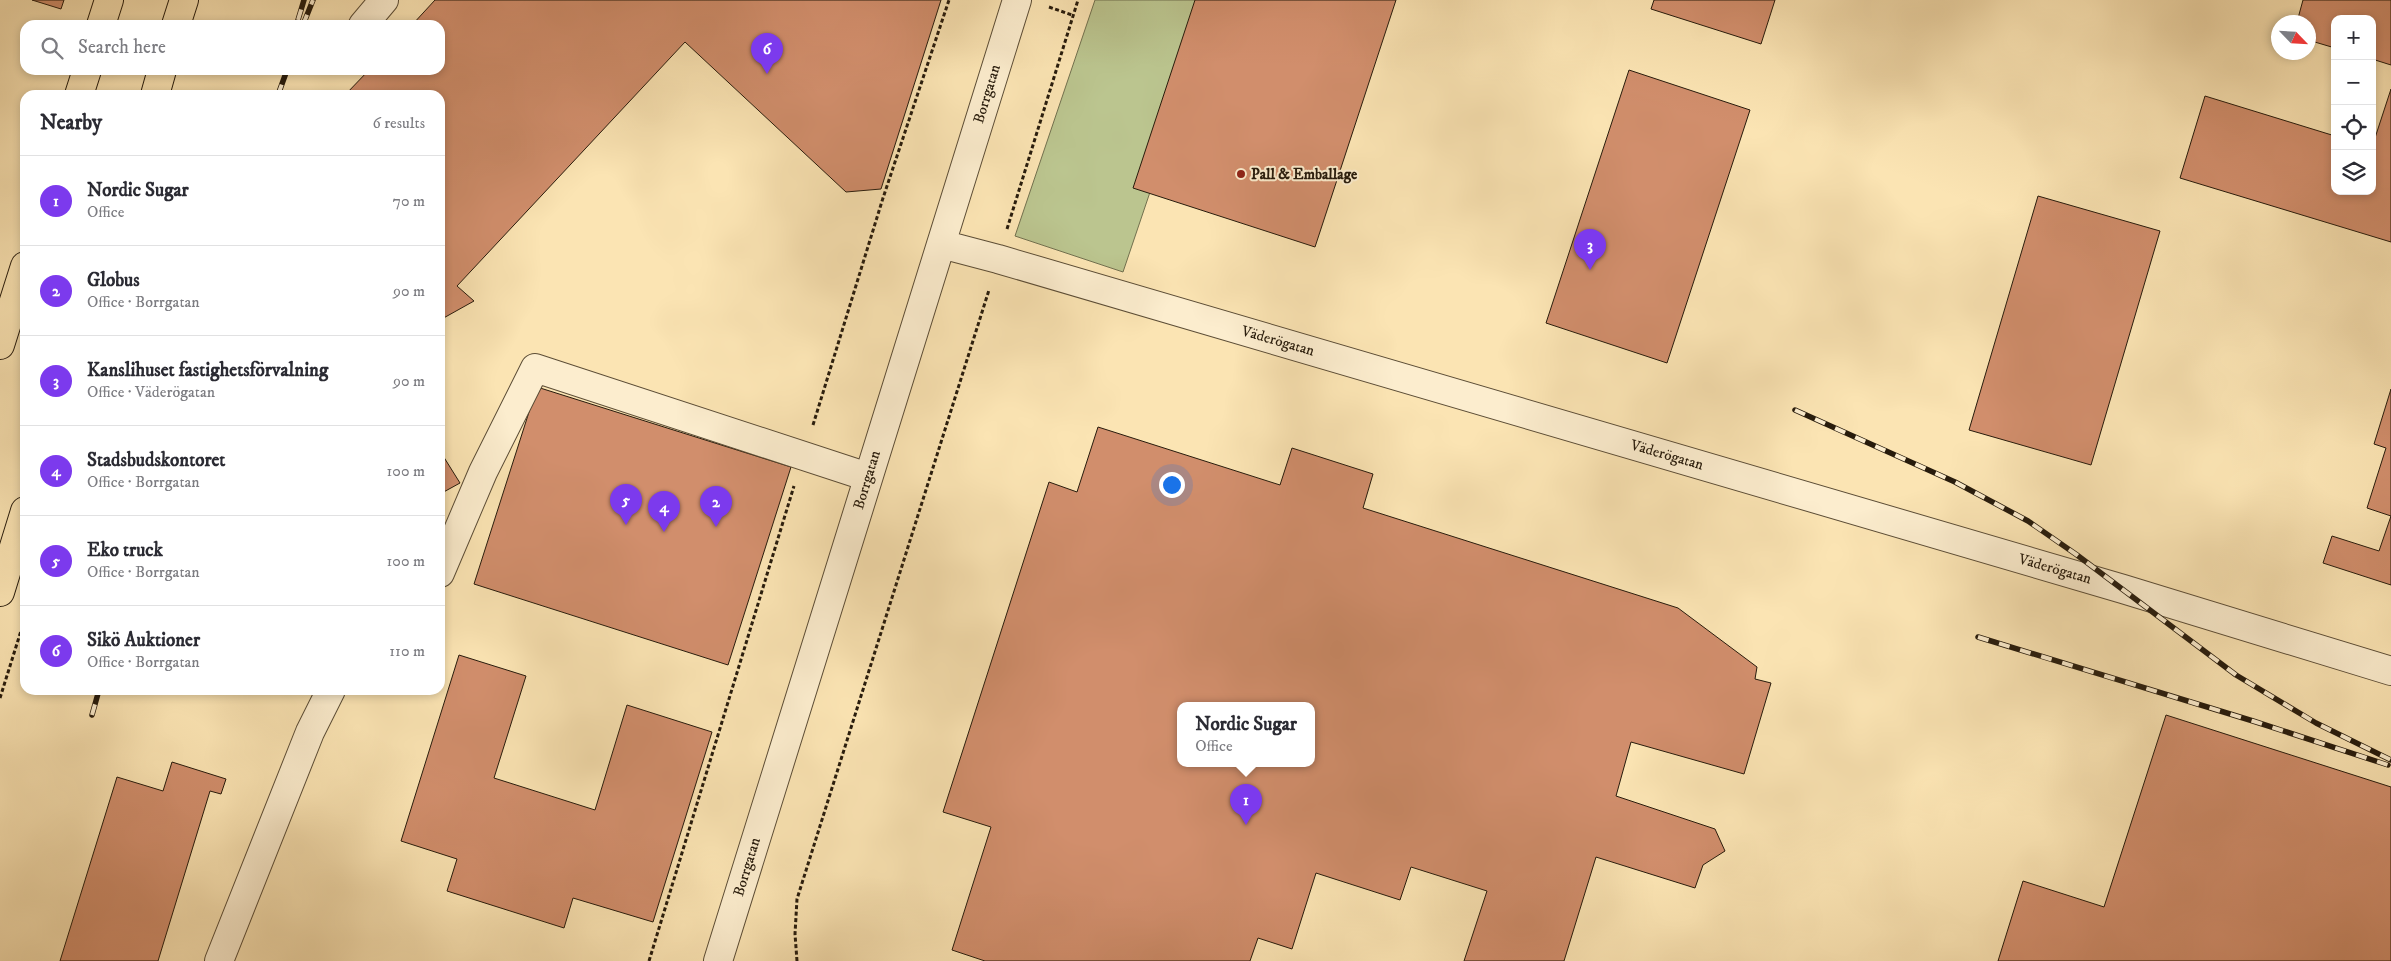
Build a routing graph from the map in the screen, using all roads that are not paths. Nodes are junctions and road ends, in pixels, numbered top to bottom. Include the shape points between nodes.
1 (109, 0) edge
2 (184, 0) edge
3 (384, 0) edge
4 (1017, 0) edge
5 (103, 20) edge
6 (178, 20) edge
7 (367, 20) edge
8 (85, 75) edge
9 (160, 75) edge
10 (81, 90) edge
11 (156, 90) edge
12 (941, 244) junction
13 (20, 282) edge
14 (0, 345) edge
15 (868, 477) junction
16 (20, 527) edge
17 (445, 562) edge
18 (0, 592) edge
19 (2391, 671) edge
20 (328, 695) edge
21 (218, 961) edge
22 (718, 961) edge

1 - 5 main road
2 - 6 main road
3 - 7 street
4 - 12 street, Borrgatan
8 - 10 main road
9 - 11 main road
12 - 15 street, Borrgatan
12 - 19 street, Väderögatan via 2113,586
13 - 14 main road
15 - 17 street via 535,368 483,472
15 - 22 street, Borrgatan
16 - 18 main road
20 - 21 street via 310,732

